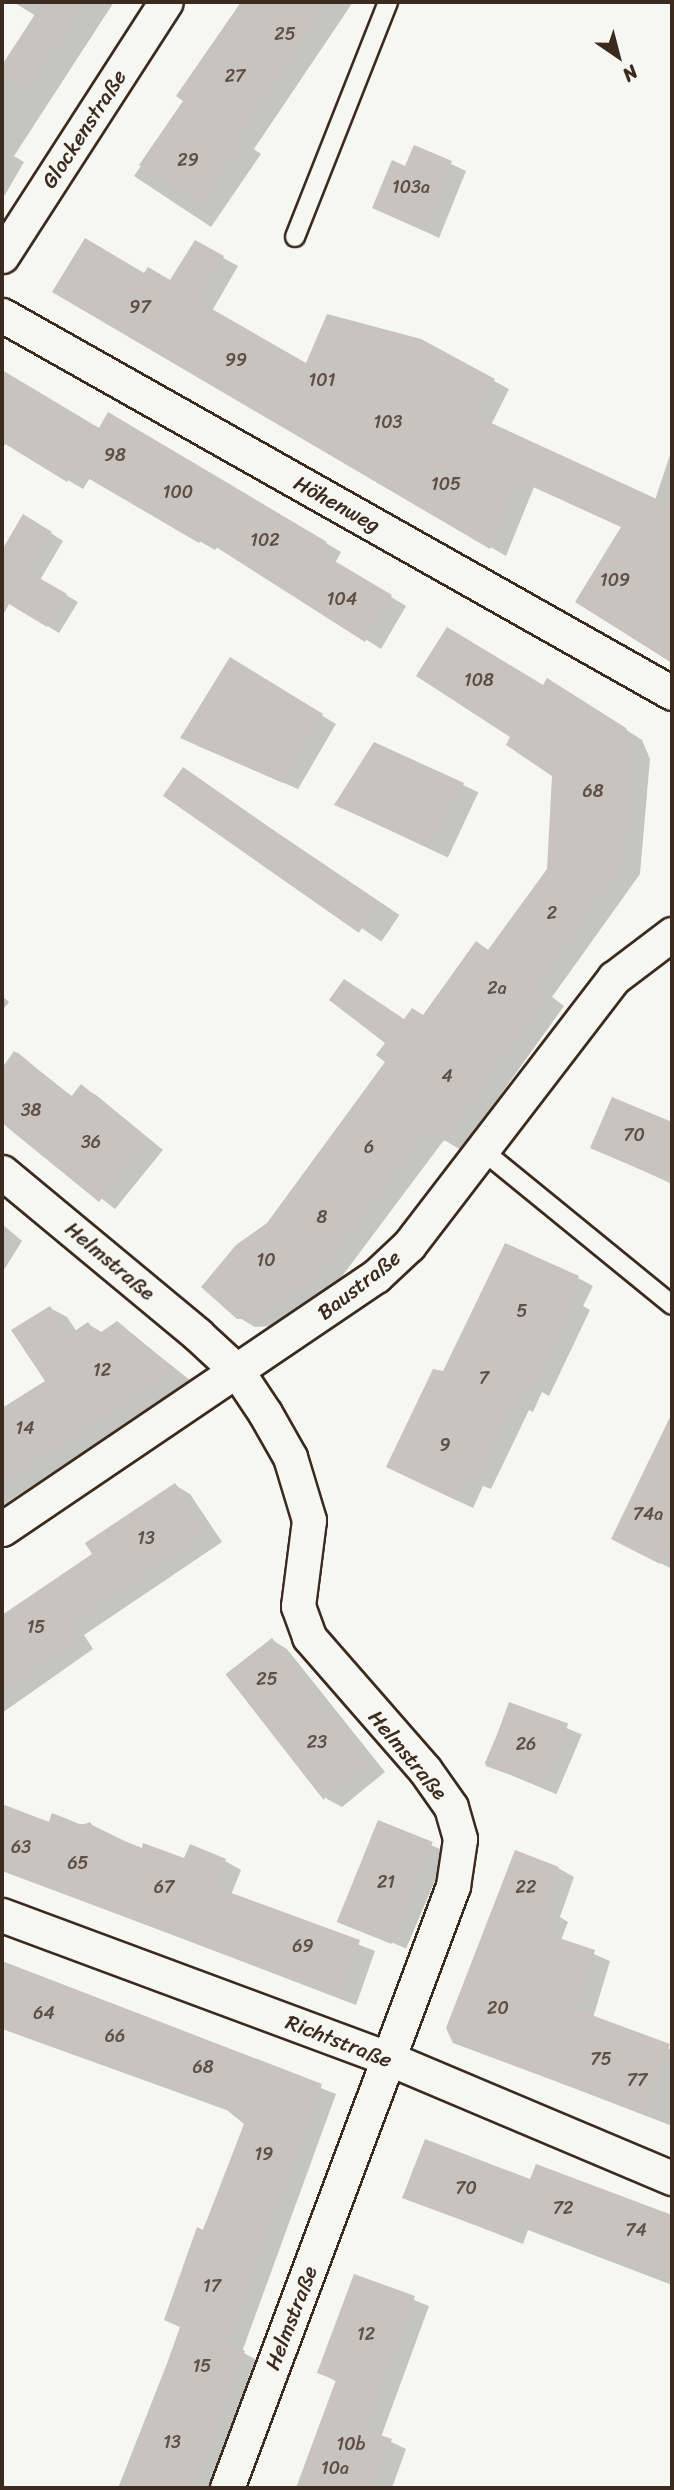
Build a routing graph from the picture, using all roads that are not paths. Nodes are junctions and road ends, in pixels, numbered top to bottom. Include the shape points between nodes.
1 (166, 2) edge
2 (387, 2) edge
3 (295, 237) dead end
4 (2, 256) edge
5 (2, 315) edge
6 (672, 693) edge
7 (672, 933) edge
8 (482, 1150) junction
9 (2, 1172) edge
10 (672, 1305) edge
11 (237, 1371) junction
12 (2, 1529) edge
13 (2, 1915) edge
14 (390, 2059) junction
15 (672, 2178) edge
16 (227, 2488) edge

1 - 4 street, Glockenstraße
2 - 3 lane
5 - 6 street, Höhenweg
7 - 8 street, Baustraße via 614,978
8 - 10 lane
8 - 11 street, Baustraße via 409,1245 376,1276
9 - 11 street, Helmstraße
11 - 12 street, Baustraße
11 - 14 street, Helmstraße via 290,1457 309,1520 298,1605 309,1637 425,1770 451,1807 460,1839 453,1886
13 - 14 street, Richtstraße
14 - 15 street, Richtstraße
14 - 16 street, Helmstraße

